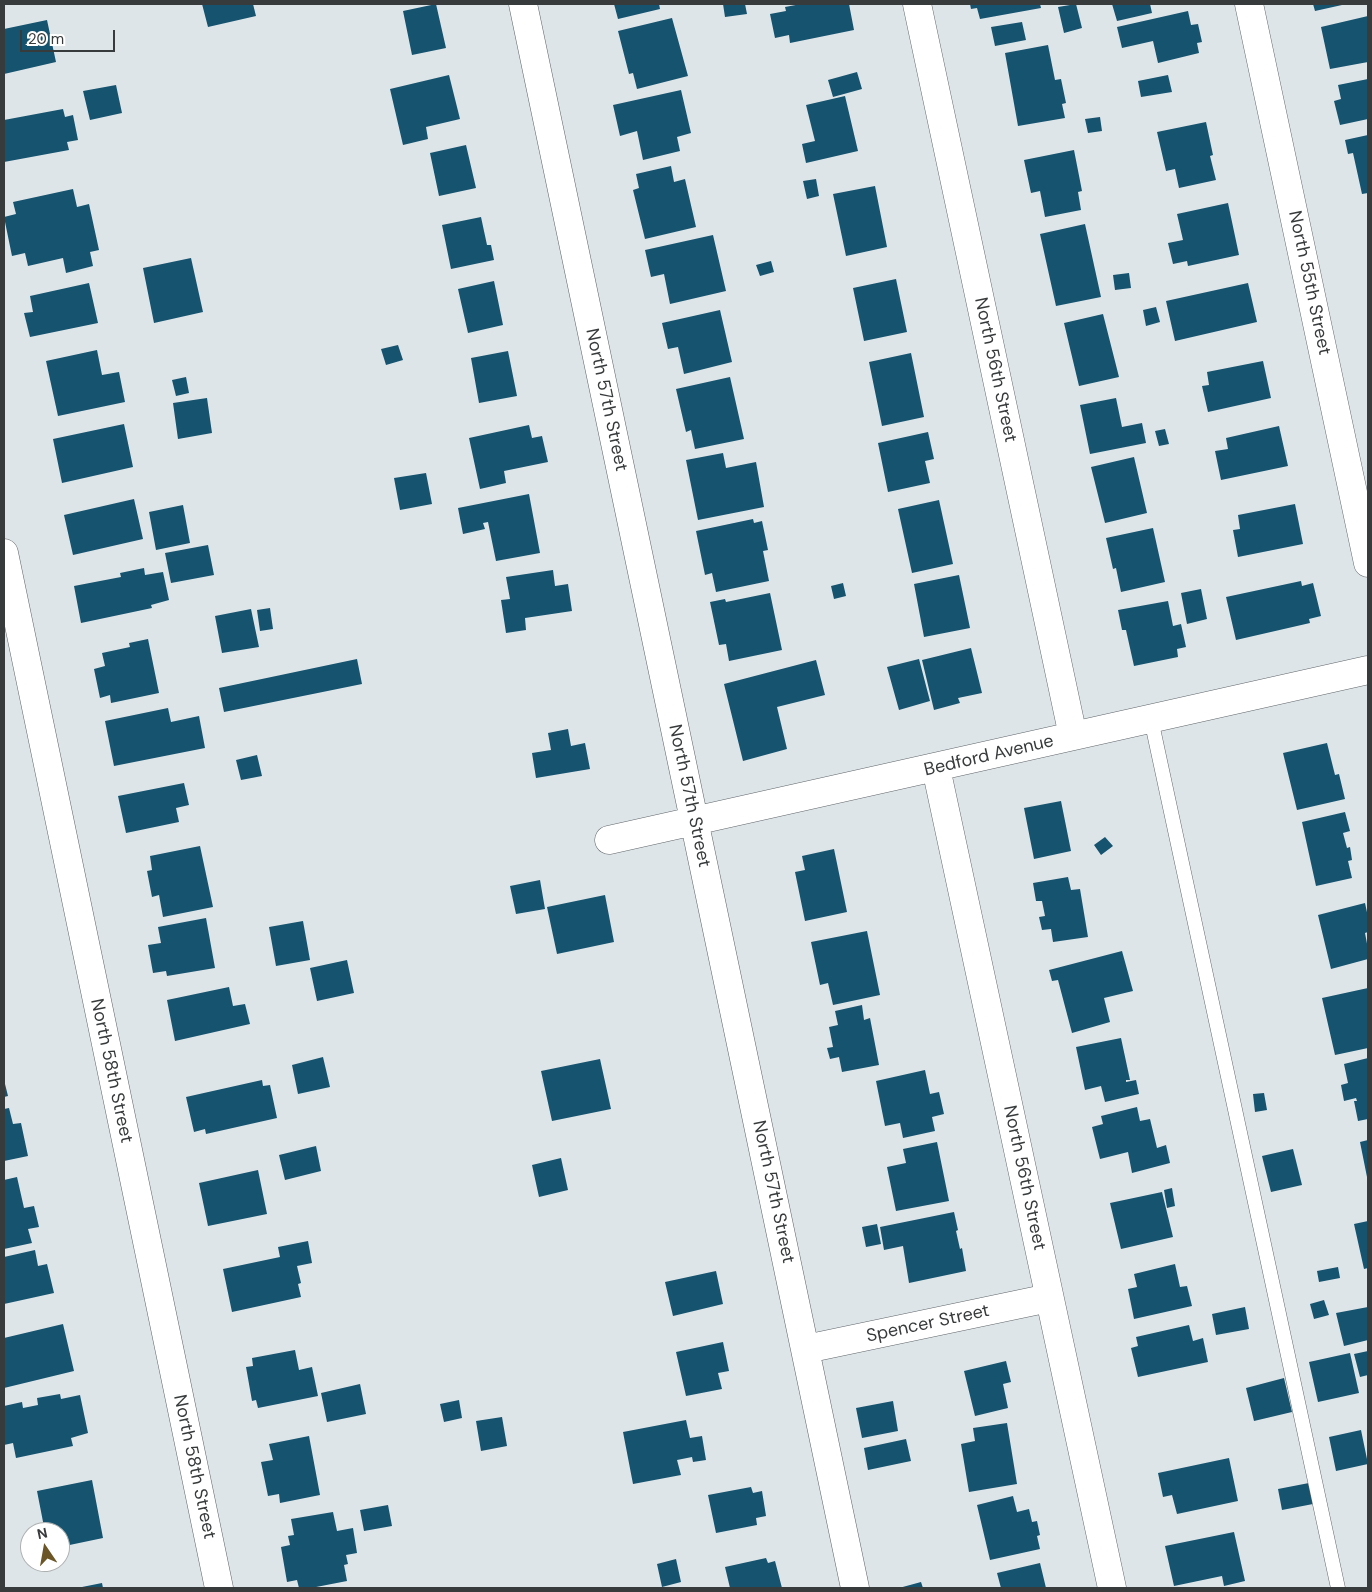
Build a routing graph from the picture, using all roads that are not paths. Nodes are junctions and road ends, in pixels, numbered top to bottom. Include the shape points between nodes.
1 (523, 4) edge
2 (917, 4) edge
3 (1249, 4) edge
4 (4, 553) edge
5 (1368, 563) edge
6 (1368, 670) edge
7 (1151, 719) junction
8 (1073, 736) junction
9 (936, 768) junction
10 (694, 821) junction
11 (609, 840) dead end
12 (1049, 1298) junction
13 (806, 1349) junction
14 (219, 1588) edge
15 (855, 1588) edge
16 (1112, 1588) edge
17 (1338, 1588) edge

1 - 10 street, North 57th Street
2 - 8 street, North 56th Street
3 - 5 street, North 55th Street
4 - 14 street, North 58th Street
6 - 7 street, Bedford Avenue
7 - 8 street, Bedford Avenue
7 - 17 lane
8 - 9 street, Bedford Avenue
9 - 10 street, Bedford Avenue
9 - 12 street, North 56th Street
10 - 11 street, Bedford Avenue
10 - 13 street, North 57th Street
12 - 13 street, Spencer Street
12 - 16 street, North 56th Street
13 - 15 street, North 57th Street

